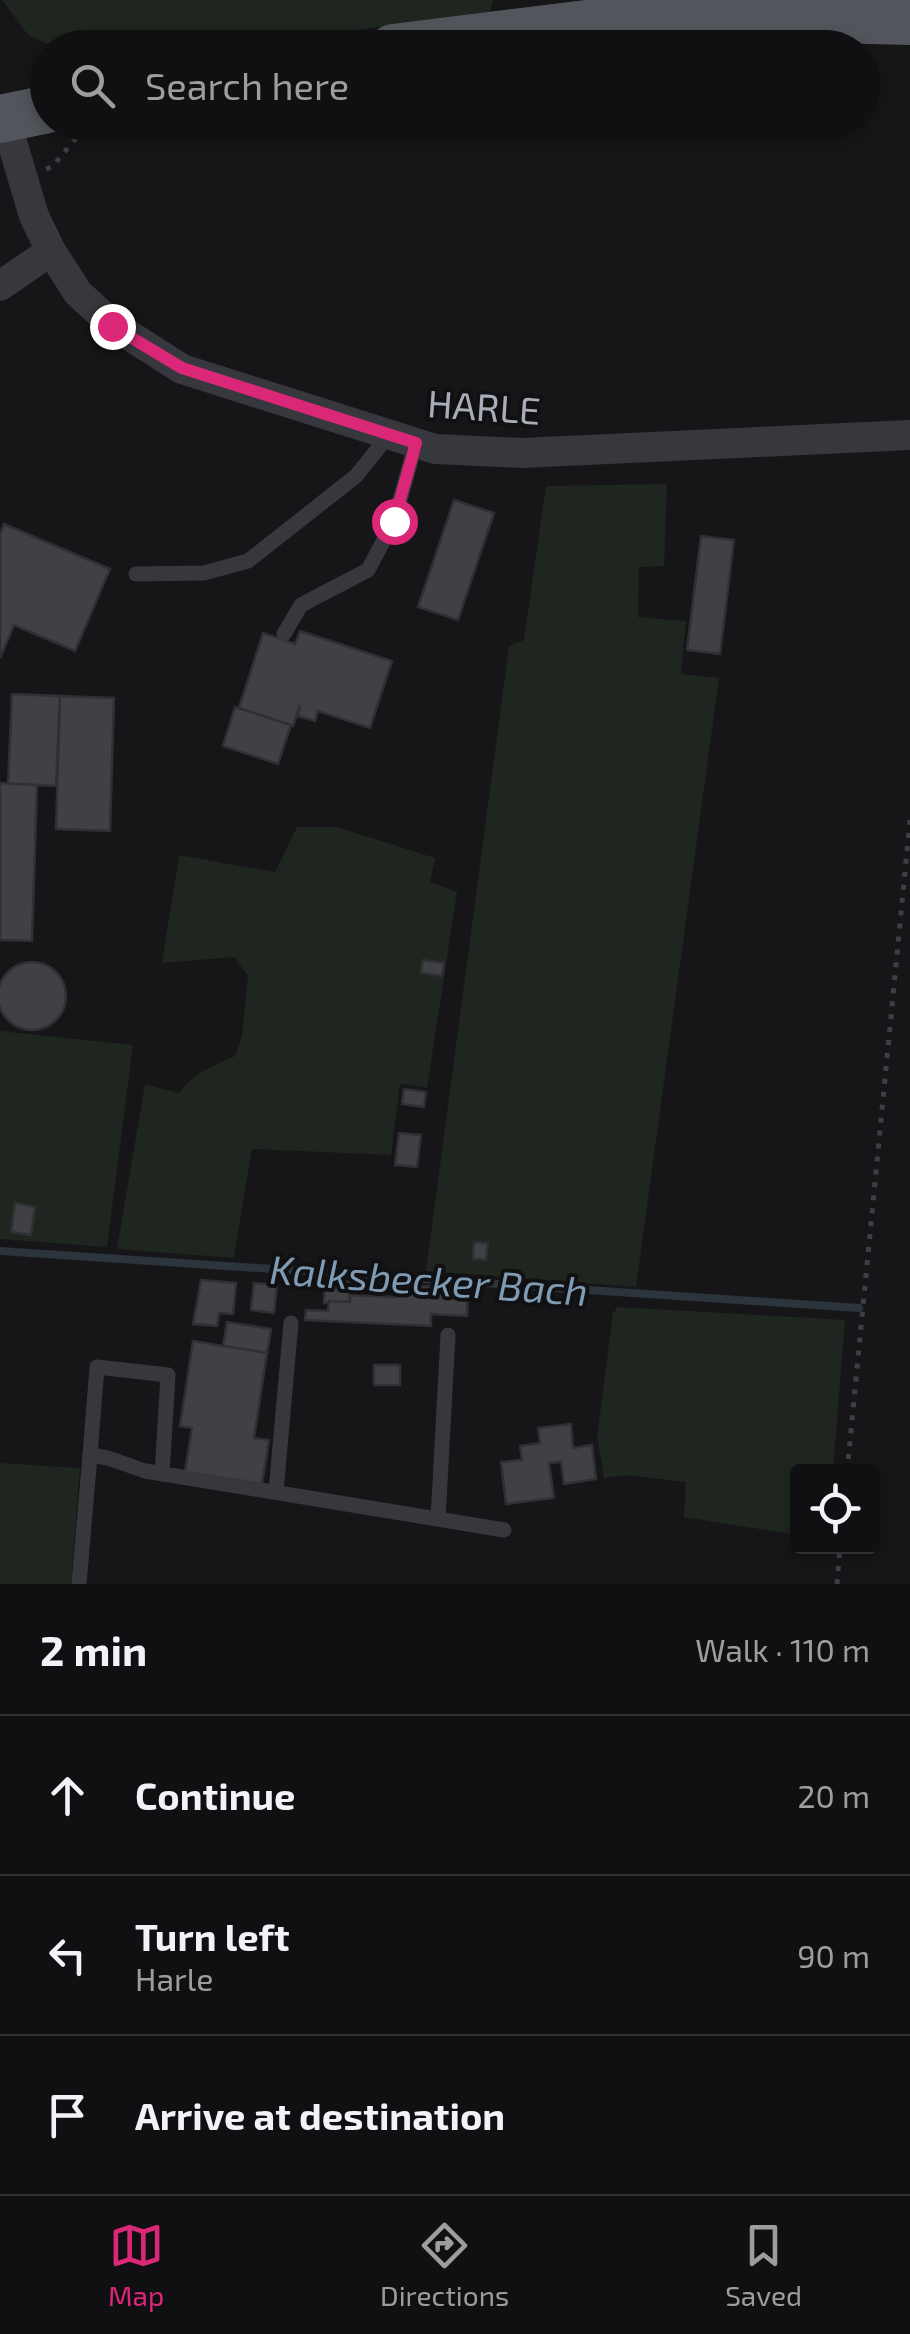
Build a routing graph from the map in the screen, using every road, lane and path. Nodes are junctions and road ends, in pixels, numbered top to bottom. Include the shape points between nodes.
1 (910, 21) edge
2 (539, 30) edge
3 (17, 115) edge
4 (75, 140) edge
5 (22, 177) junction
6 (51, 251) junction
7 (0, 286) edge
8 (910, 436) edge
9 (402, 439) junction
10 (136, 574) dead end
11 (284, 634) dead end
12 (910, 820) edge
13 (291, 1324) dead end
14 (448, 1335) dead end
15 (90, 1456) junction
16 (849, 1464) edge
17 (162, 1474) junction
18 (276, 1492) junction
19 (438, 1519) junction
20 (504, 1530) dead end
21 (839, 1554) edge
22 (79, 1584) edge
23 (837, 1584) edge

1 - 2 main road via 748,17
3 - 5 street, HARLE
4 - 5 path via 52,168
5 - 6 street, HARLE
6 - 7 street
6 - 9 street, HARLE via 78,294 112,326 182,368
8 - 9 street, HARLE via 522,453 435,450
9 - 10 lane via 248,561 204,574
9 - 11 lane via 394,521 368,570 301,605
12 - 16 path
13 - 18 lane
14 - 19 lane
15 - 17 lane
15 - 17 lane via 97,1367 168,1374
15 - 22 lane
17 - 18 lane
18 - 19 lane
19 - 20 lane
21 - 23 path

